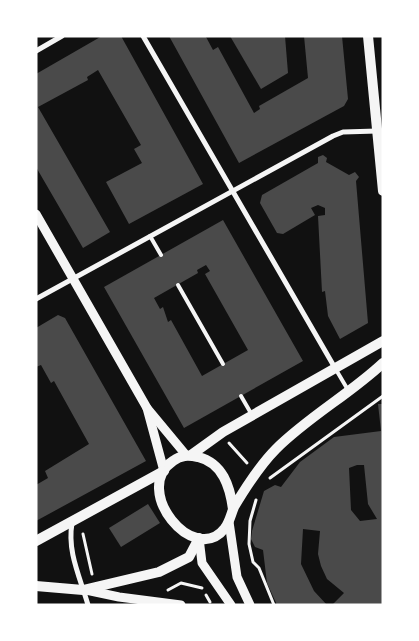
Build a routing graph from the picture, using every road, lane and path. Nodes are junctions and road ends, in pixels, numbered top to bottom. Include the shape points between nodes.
1 (62, 36) edge
2 (143, 36) edge
3 (368, 36) edge
4 (36, 51) edge
5 (377, 131) junction
6 (232, 191) junction
7 (383, 191) edge
8 (36, 214) edge
9 (150, 236) junction
10 (160, 255) dead end
11 (73, 279) junction
12 (178, 285) dead end
13 (36, 299) edge
14 (383, 341) edge
15 (383, 363) edge
16 (223, 364) dead end
17 (335, 368) junction
18 (349, 391) junction
19 (241, 396) dead end
20 (383, 396) edge
21 (147, 408) junction
22 (252, 415) junction
23 (229, 443) dead end
24 (188, 455) junction
25 (250, 467) dead end
26 (164, 471) junction
27 (267, 481) dead end
28 (257, 497) dead end
29 (233, 509) junction
30 (72, 522) junction
31 (229, 522) junction
32 (199, 538) junction
33 (36, 541) edge
34 (179, 579) dead end
35 (181, 583) junction
36 (36, 586) edge
37 (83, 590) junction
38 (162, 595) dead end
39 (210, 602) dead end
40 (88, 605) edge
41 (181, 605) edge
42 (231, 605) edge
43 (250, 605) edge
44 (274, 605) edge

1 - 4 street
2 - 6 street
3 - 5 main road
5 - 6 street via 343,132 333,136
5 - 7 main road
6 - 9 street
6 - 17 street
8 - 11 street
9 - 10 lane
9 - 11 street
11 - 13 street
11 - 21 street
12 - 16 lane
14 - 17 main road
15 - 18 main road
17 - 18 lane
17 - 22 main road
18 - 29 main road via 277,448 256,472
19 - 22 lane
20 - 27 path
21 - 24 street
21 - 26 street
22 - 24 main road
23 - 25 path
24 - 26 main road via 170,463
24 - 29 main road via 207,460 219,469 231,493
26 - 30 main road
26 - 32 main road via 160,487 164,510 178,527
28 - 44 path via 250,521 249,544 253,562 259,568
29 - 31 main road
30 - 33 main road
30 - 37 street via 69,540
31 - 32 main road via 216,535
31 - 43 street via 237,577
32 - 37 main road via 189,557 159,572
32 - 42 street via 202,563
34 - 35 path
35 - 38 path
35 - 39 path via 201,586
36 - 37 main road
37 - 40 street
37 - 41 street

